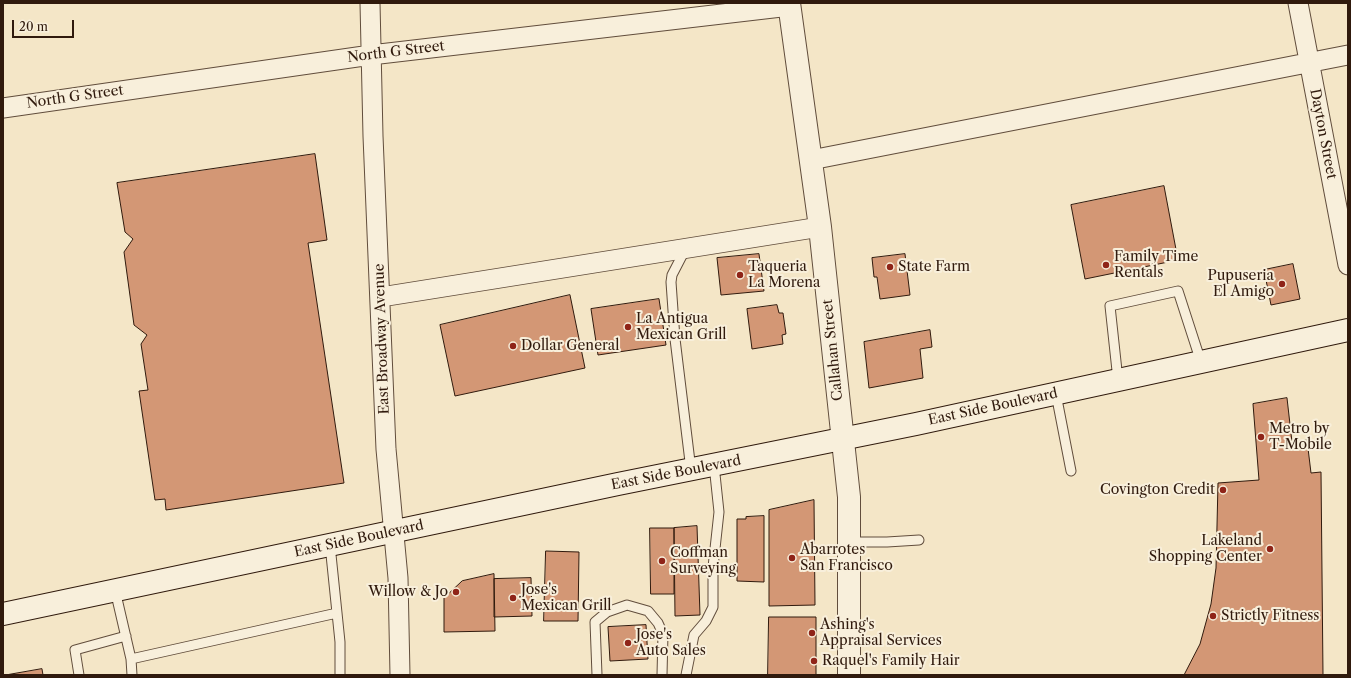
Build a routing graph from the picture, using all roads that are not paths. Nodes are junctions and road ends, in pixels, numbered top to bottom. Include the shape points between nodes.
1 (370, 3) edge
2 (1298, 3) edge
3 (789, 5) edge
4 (371, 55) junction
5 (1348, 55) edge
6 (1310, 63) junction
7 (3, 108) edge
8 (811, 160) junction
9 (820, 227) junction
10 (686, 248) junction
11 (1348, 264) edge
12 (381, 296) junction
13 (1348, 330) edge
14 (1201, 362) junction
15 (1118, 380) junction
16 (1056, 394) junction
17 (842, 439) junction
18 (714, 465) junction
19 (691, 470) junction
20 (1071, 471) dead end
21 (394, 532) junction
22 (919, 540) dead end
23 (848, 542) junction
24 (330, 545) junction
25 (115, 590) junction
26 (336, 613) junction
27 (3, 614) edge
28 (126, 636) junction
29 (131, 659) junction
30 (79, 675) edge
31 (132, 675) edge
32 (340, 675) edge
33 (400, 675) edge
34 (597, 675) edge
35 (662, 675) edge
36 (686, 675) edge
37 (849, 675) edge

1 - 4 street, East Broadway Avenue
2 - 6 street, Dayton Street
3 - 4 street, North G Street
3 - 8 main road, Callahan Street
4 - 7 street, North G Street
4 - 12 street, East Broadway Avenue
5 - 6 street
6 - 8 street
6 - 11 street, Dayton Street
8 - 9 main road, Callahan Street
9 - 10 street
9 - 17 main road, Callahan Street
10 - 12 street
10 - 19 lane via 671,282 675,339
12 - 21 street, East Broadway Avenue via 386,449
13 - 14 main road, East Side Boulevard
14 - 15 main road, East Side Boulevard
14 - 15 lane via 1178,291 1110,306
15 - 16 main road, East Side Boulevard
16 - 17 main road, East Side Boulevard
16 - 20 lane
17 - 18 main road, East Side Boulevard
17 - 23 main road, Callahan Street via 848,497
18 - 19 main road, East Side Boulevard
18 - 36 lane via 719,512 713,566 713,607 694,636
19 - 21 main road, East Side Boulevard
21 - 24 main road, East Side Boulevard
21 - 33 street, East Broadway Avenue via 398,578
22 - 23 lane
23 - 37 main road, Callahan Street
24 - 25 main road, East Side Boulevard
24 - 26 lane
25 - 27 main road, East Side Boulevard
25 - 28 lane
26 - 29 lane
26 - 32 lane via 340,642
28 - 29 lane
28 - 30 lane via 75,650
29 - 31 lane
34 - 35 lane via 595,622 607,612 627,605 648,611 658,623 663,634

